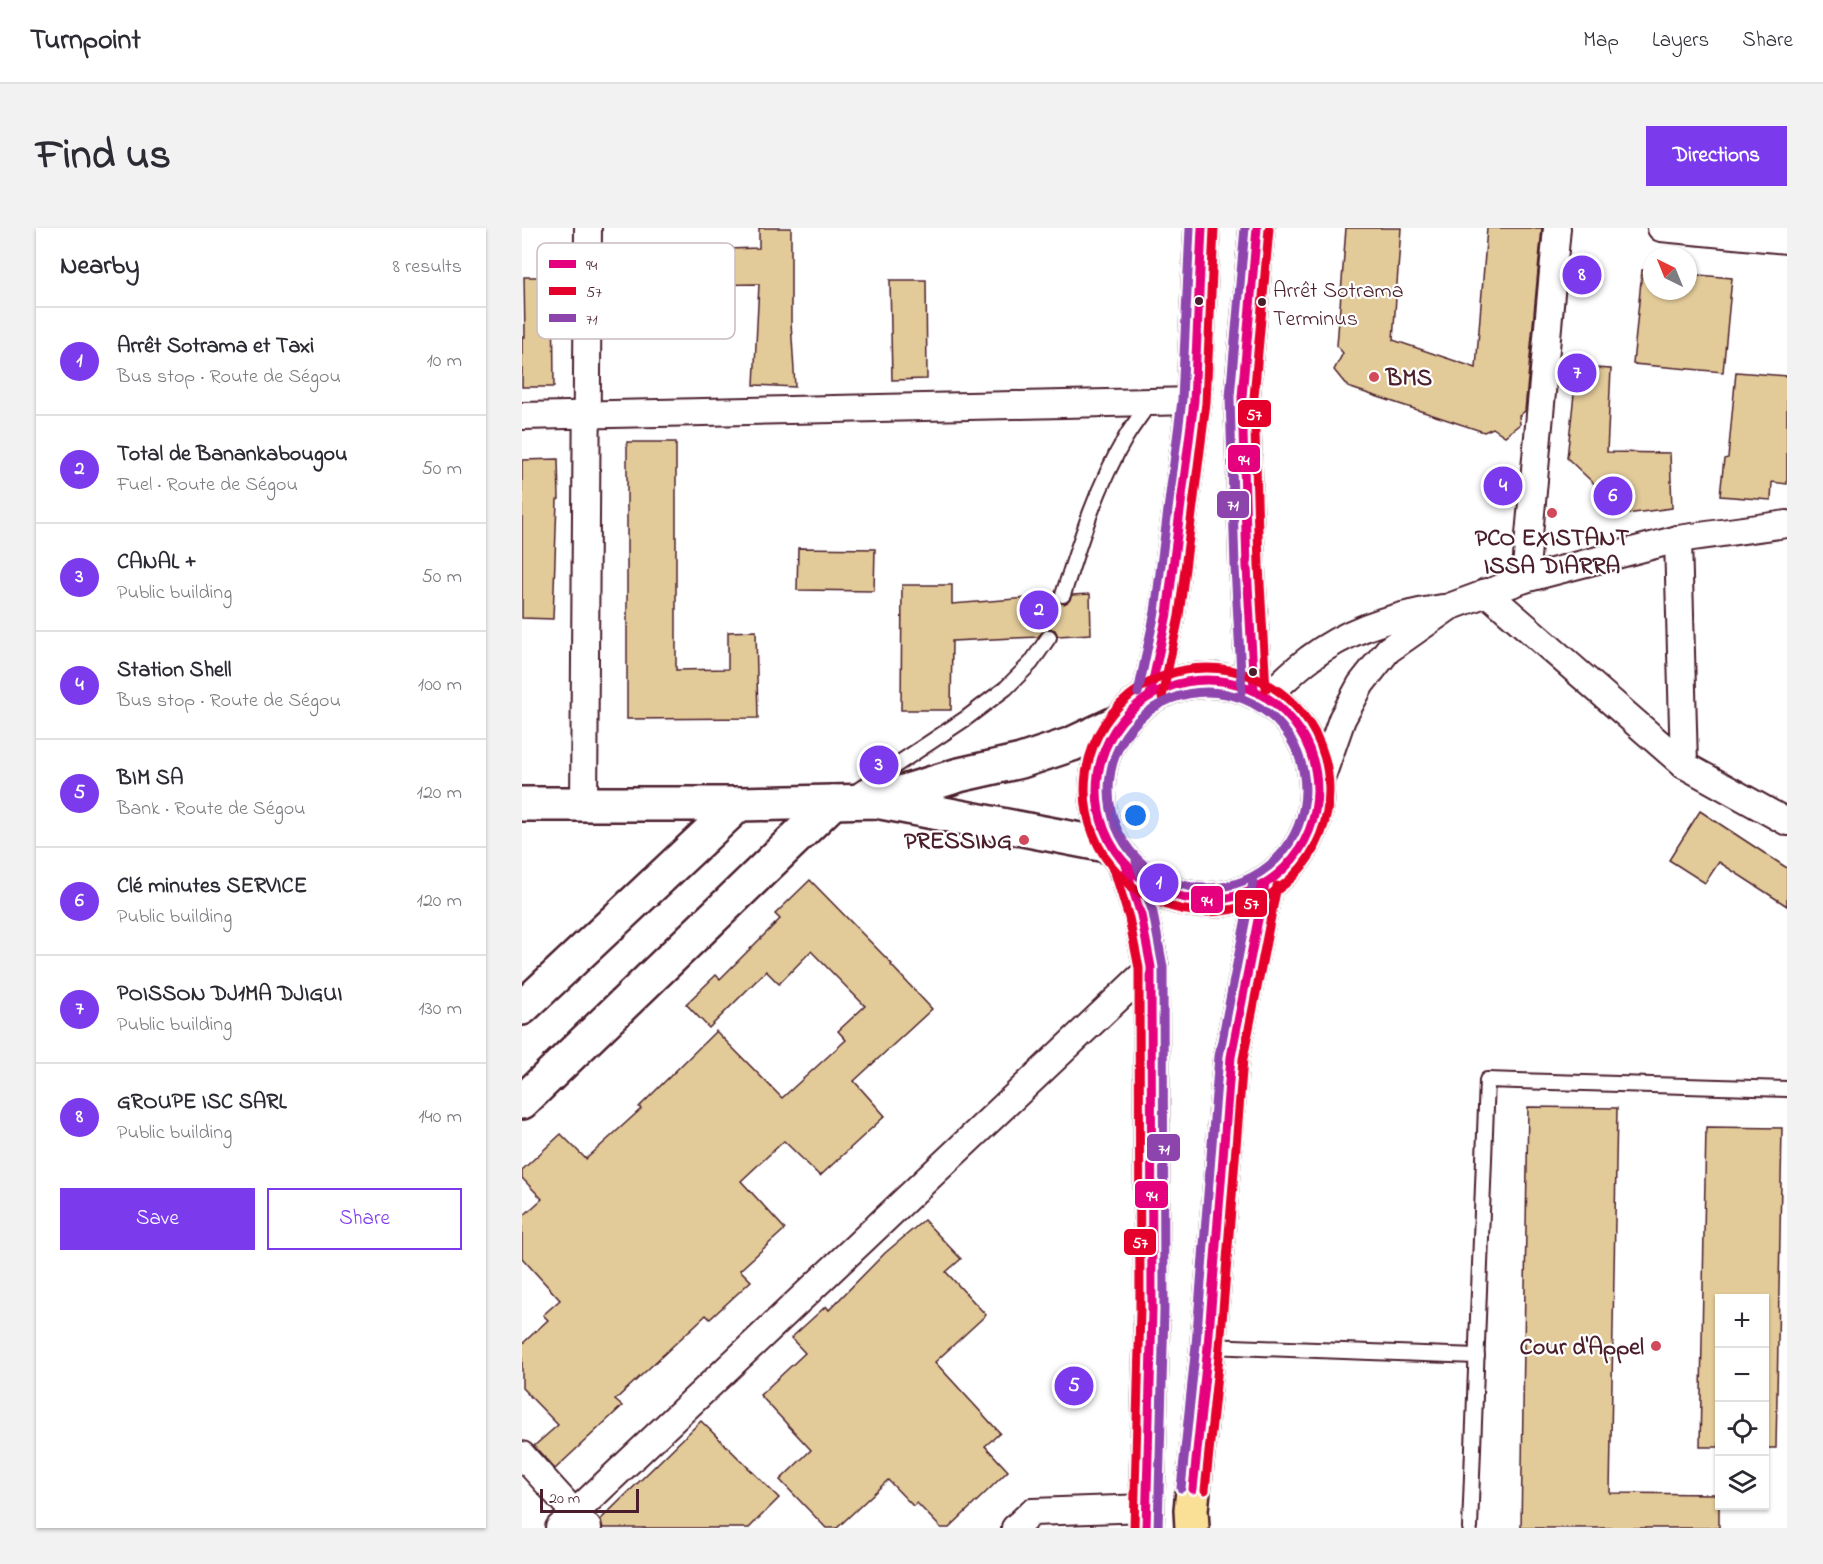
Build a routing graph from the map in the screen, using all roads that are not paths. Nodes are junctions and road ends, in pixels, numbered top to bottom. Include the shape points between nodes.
1 (588, 228) edge
2 (1202, 228) edge
3 (1257, 228) edge
4 (1557, 228) edge
5 (1661, 228) edge
6 (1787, 240) edge
7 (588, 243) edge
8 (587, 339) edge
9 (1194, 401) junction
10 (1150, 402) junction
11 (522, 416) edge
12 (586, 416) junction
13 (1787, 524) edge
14 (1678, 539) junction
15 (1526, 579) junction
16 (1486, 592) junction
17 (1063, 596) dead end
18 (1449, 607) junction
19 (1049, 637) dead end
20 (1261, 693) junction
21 (1150, 695) junction
22 (1121, 721) junction
23 (1684, 765) junction
24 (1318, 788) junction
25 (876, 801) junction
26 (836, 802) junction
27 (522, 804) edge
28 (584, 804) junction
29 (738, 804) junction
30 (1787, 822) edge
31 (1118, 856) junction
32 (1265, 884) junction
33 (1151, 967) junction
34 (527, 995) edge
35 (1787, 1089) edge
36 (522, 1102) edge
37 (1208, 1346) junction
38 (1477, 1356) junction
39 (522, 1455) edge
40 (1147, 1518) edge
41 (574, 1523) edge
42 (1015, 1528) edge
43 (1192, 1528) edge
44 (1470, 1528) edge

1 - 7 street
2 - 9 highway
3 - 20 highway via 1242,397 1247,567
4 - 15 street
5 - 6 street
8 - 12 street
9 - 10 street
9 - 21 highway via 1167,614
10 - 12 street
10 - 17 lane via 1126,436 1102,485
11 - 12 street
12 - 28 street
13 - 14 street
14 - 15 street
14 - 23 street
15 - 16 street
16 - 18 street
16 - 23 street
18 - 20 street via 1376,622 1335,641
18 - 24 street via 1388,650 1361,684 1342,719
19 - 26 lane via 1006,688
20 - 21 highway via 1220,680 1184,682
20 - 24 highway via 1294,720 1312,752
21 - 22 highway
22 - 25 main road via 1072,744 1021,761
22 - 31 highway via 1101,760 1097,804
23 - 30 street
24 - 32 highway via 1312,825 1294,859
25 - 26 main road
25 - 31 main road
26 - 29 main road
26 - 36 main road
27 - 28 main road
28 - 29 main road
29 - 34 main road
31 - 32 highway via 1155,889 1191,900 1229,899
31 - 33 highway via 1141,915
32 - 37 highway via 1231,1057
33 - 40 highway via 1152,1311
33 - 41 street
35 - 38 lane via 1487,1080
37 - 38 lane
37 - 43 highway
38 - 44 lane
39 - 41 street
40 - 42 street via 1032,1512

